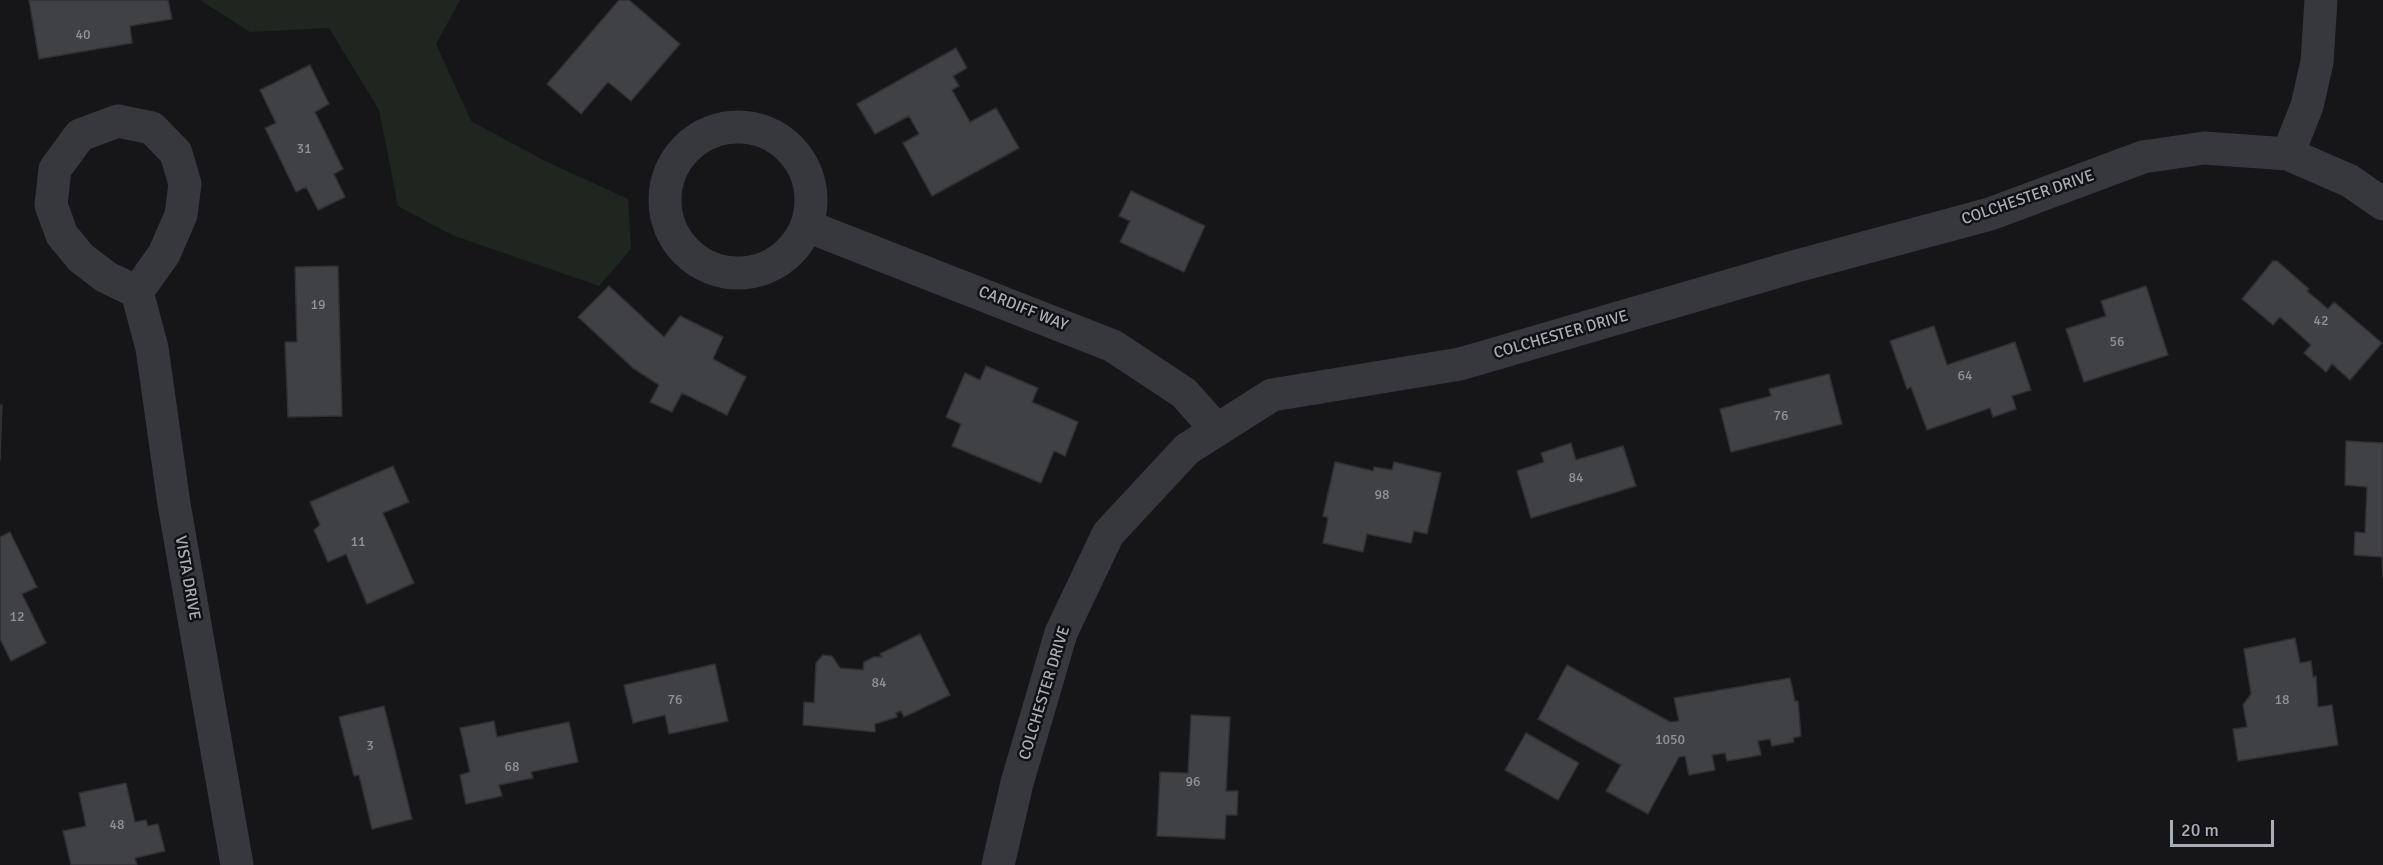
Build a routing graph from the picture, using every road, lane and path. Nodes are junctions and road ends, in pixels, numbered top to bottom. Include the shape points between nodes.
1 (2321, 0) edge
2 (2288, 154) junction
3 (2383, 204) edge
4 (807, 226) junction
5 (137, 292) junction
6 (1217, 430) junction
7 (237, 865) edge
8 (998, 865) edge

1 - 2 street via 2317,62 2307,106
2 - 3 street, COLCHESTER DRIVE via 2350,181
2 - 6 street, COLCHESTER DRIVE via 2204,148 2143,157 1990,214 1460,364 1272,395
4 - 4 street via 812,203 809,180 799,158 783,141 763,130 740,126 706,134 679,155 668,176 664,199 669,224 681,246 700,263 724,272 750,273 774,264 794,248
4 - 6 street, CARDIFF WAY via 1113,346 1184,393
5 - 5 street via 173,235 181,215 185,184 176,153 152,128 118,121 80,135 55,169 51,205 62,235 81,258 106,277
5 - 7 street, VISTA DRIVE via 152,348 174,504
6 - 8 street, COLCHESTER DRIVE via 1186,449 1108,534 1061,633 1017,783

